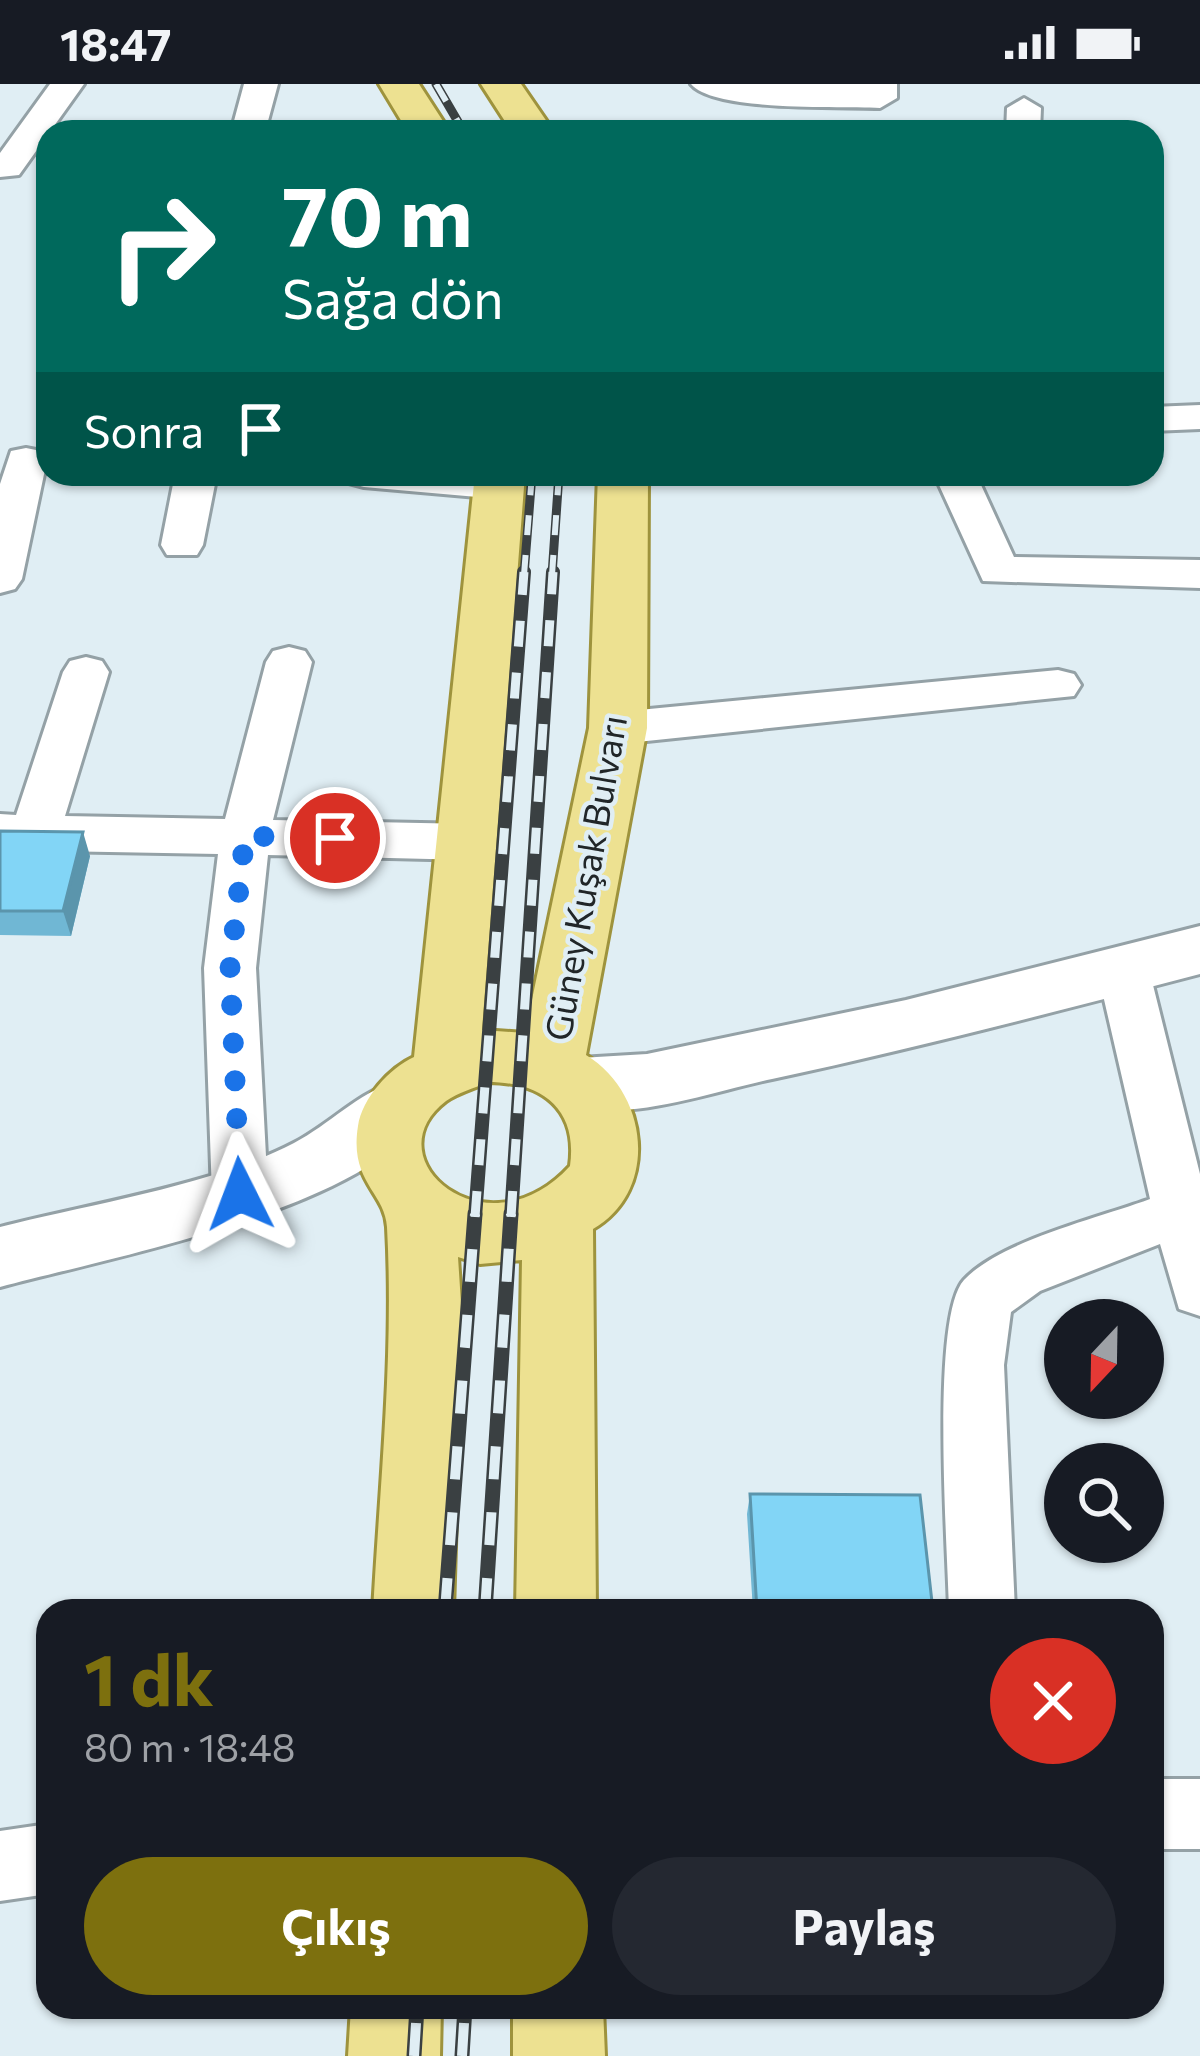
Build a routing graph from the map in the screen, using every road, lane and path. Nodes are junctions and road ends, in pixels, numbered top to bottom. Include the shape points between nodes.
1 (67, 84) edge
2 (261, 84) edge
3 (399, 84) edge
4 (502, 84) edge
5 (708, 84) edge
6 (880, 84) edge
7 (40, 120) edge
8 (251, 120) edge
9 (422, 120) edge
10 (525, 120) edge
11 (36, 125) edge
12 (36, 162) edge
13 (3, 168) edge
14 (1200, 417) edge
15 (1164, 418) edge
16 (25, 460) edge
17 (194, 486) edge
18 (500, 486) edge
19 (633, 486) edge
20 (960, 486) edge
21 (182, 545) dead end
22 (1200, 574) edge
23 (0, 579) edge
24 (289, 662) dead end
25 (86, 672) dead end
26 (1058, 685) dead end
27 (618, 728) junction
28 (18, 832) edge
29 (245, 836) junction
30 (470, 842) junction
31 (1200, 950) edge
32 (1123, 969) junction
33 (421, 1087) junction
34 (580, 1096) junction
35 (318, 1162) junction
36 (240, 1194) junction
37 (410, 1203) junction
38 (1190, 1209) edge
39 (559, 1219) junction
40 (0, 1257) edge
41 (1200, 1291) edge
42 (413, 1599) edge
43 (556, 1599) edge
44 (982, 1599) edge
45 (1164, 1814) edge
46 (1200, 1814) edge
47 (36, 1861) edge
48 (0, 1866) edge
49 (396, 2019) edge
50 (558, 2019) edge
51 (394, 2056) edge
52 (559, 2056) edge

1 - 7 street
2 - 8 street
3 - 9 main road
4 - 10 main road
5 - 6 street via 880,98
11 - 13 street
12 - 13 street
14 - 15 street
16 - 23 street
17 - 21 street
18 - 30 main road
19 - 27 main road, Güney Kuşak Bulvarı
20 - 22 street via 998,571
24 - 29 street
25 - 28 street
26 - 27 street
27 - 34 main road, Güney Kuşak Bulvarı
28 - 29 street
29 - 30 street
29 - 36 street via 230,968
30 - 33 main road
31 - 32 main road
32 - 34 main road
32 - 38 street
33 - 34 main road via 481,1056 517,1056
33 - 35 main road
33 - 37 main road via 386,1136 386,1164
34 - 39 main road via 604,1168
35 - 36 main road
35 - 37 main road
36 - 40 main road
37 - 39 main road via 452,1230 488,1236
37 - 42 main road via 425,1319
38 - 41 street
38 - 44 street via 1019,1273 983,1299 974,1366
39 - 43 main road
45 - 46 street
47 - 48 street
49 - 51 main road
50 - 52 main road

